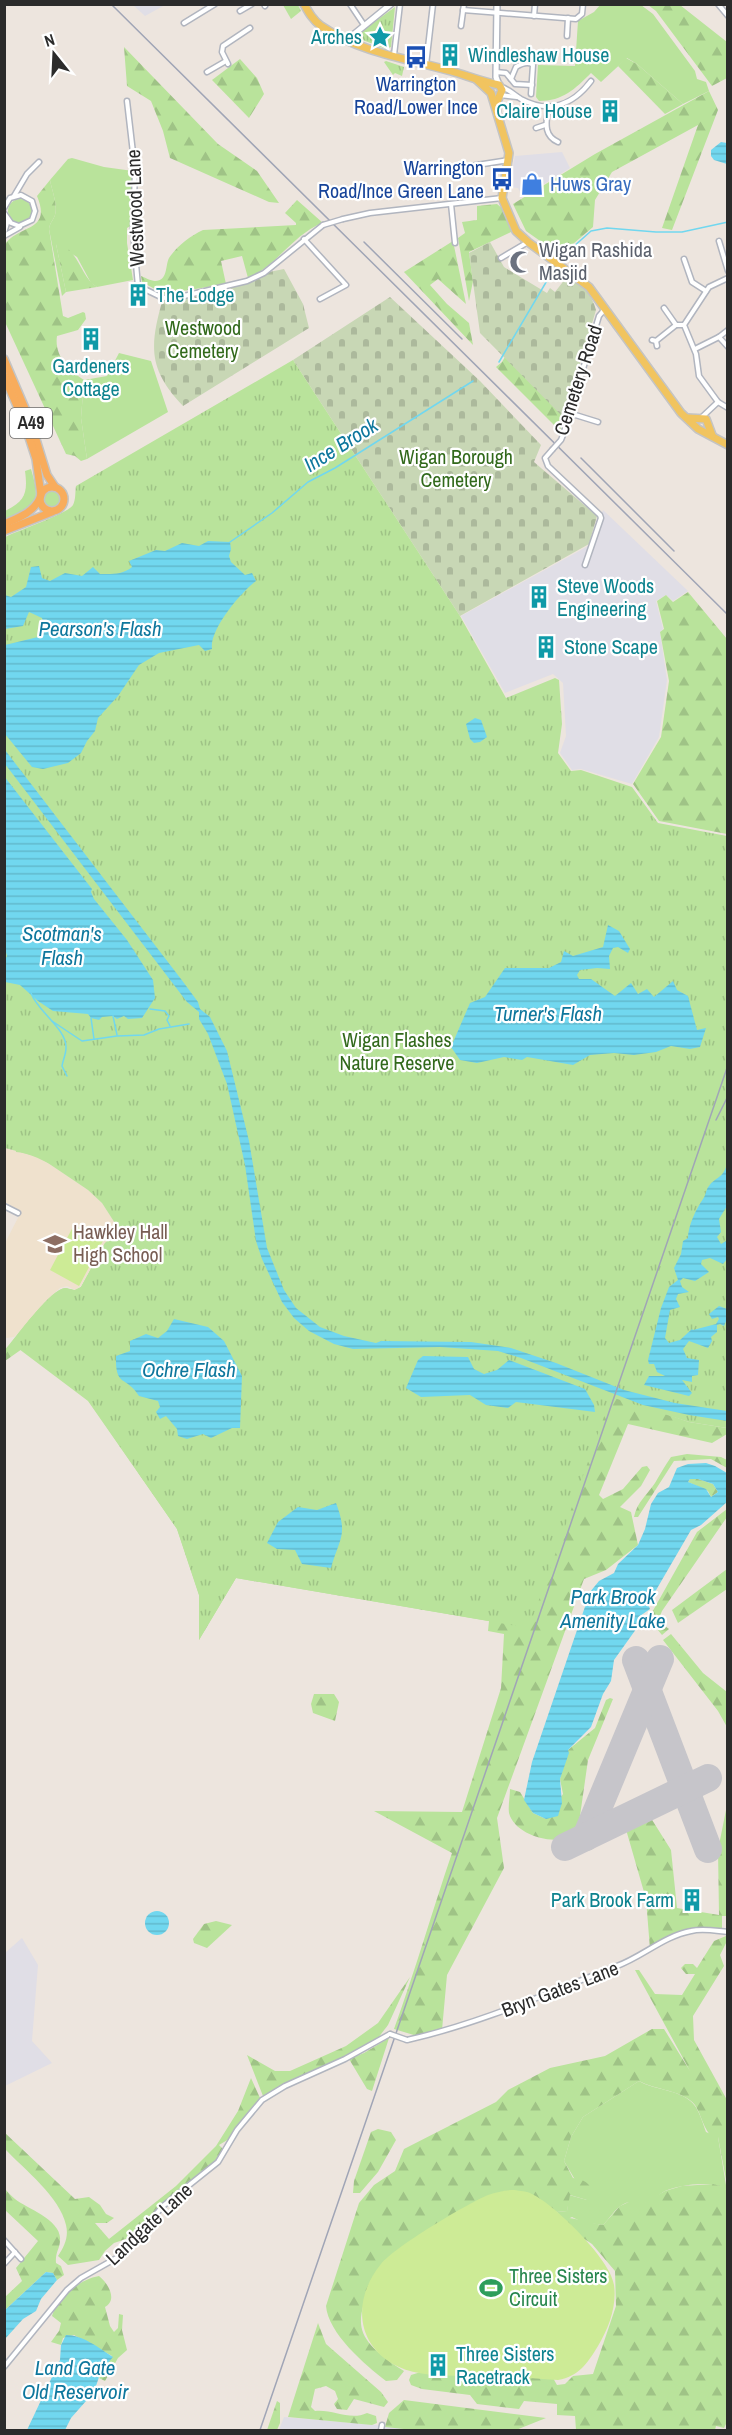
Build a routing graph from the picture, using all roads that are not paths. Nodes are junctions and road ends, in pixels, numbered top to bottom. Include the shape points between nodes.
1 (215, 4) edge
2 (252, 4) edge
3 (304, 4) edge
4 (351, 4) edge
5 (391, 4) edge
6 (400, 4) edge
7 (433, 4) edge
8 (497, 4) edge
9 (535, 4) edge
10 (583, 4) edge
11 (717, 4) edge
12 (463, 7) edge
13 (240, 11) dead end
14 (497, 13) junction
15 (534, 16) junction
16 (728, 16) edge
17 (568, 18) junction
18 (184, 23) dead end
19 (364, 25) junction
20 (461, 26) dead end
21 (250, 28) dead end
22 (567, 36) dead end
23 (348, 39) junction
24 (393, 56) junction
25 (426, 65) junction
26 (207, 72) dead end
27 (496, 72) junction
28 (511, 79) junction
29 (477, 80) junction
30 (591, 81) dead end
31 (498, 85) junction
32 (532, 85) junction
33 (491, 93) junction
34 (531, 94) dead end
35 (499, 95) junction
36 (517, 97) junction
37 (127, 101) dead end
38 (548, 107) junction
39 (497, 113) junction
40 (545, 125) junction
41 (536, 128) dead end
42 (558, 142) dead end
43 (509, 160) junction
44 (39, 162) dead end
45 (451, 169) dead end
46 (23, 183) junction
47 (9, 198) edge
48 (29, 198) junction
49 (502, 198) junction
50 (451, 204) junction
51 (4, 208) edge
52 (4, 213) edge
53 (8, 220) junction
54 (23, 225) junction
55 (4, 235) edge
56 (304, 240) junction
57 (719, 241) dead end
58 (528, 242) junction
59 (455, 243) dead end
60 (501, 258) dead end
61 (684, 259) dead end
62 (728, 271) edge
63 (728, 278) edge
64 (706, 291) junction
65 (320, 299) dead end
66 (664, 308) dead end
67 (604, 309) junction
68 (676, 325) junction
69 (684, 325) junction
70 (728, 330) edge
71 (719, 337) junction
72 (655, 342) dead end
73 (728, 347) edge
74 (695, 349) junction
75 (4, 359) edge
76 (4, 376) edge
77 (718, 402) junction
78 (728, 408) edge
79 (569, 413) junction
80 (598, 422) dead end
81 (703, 423) junction
82 (728, 445) edge
83 (55, 487) junction
84 (40, 497) junction
85 (55, 512) junction
86 (4, 524) edge
87 (4, 531) edge
88 (585, 565) dead end
89 (4, 1206) edge
90 (18, 1214) dead end
91 (728, 1932) edge
92 (390, 2034) joint
93 (4, 2240) edge
94 (15, 2252) junction
95 (21, 2259) dead end
96 (4, 2264) edge
97 (4, 2367) edge

1 - 18 street
2 - 13 street
3 - 23 main road via 321,26
4 - 19 street
5 - 19 street
6 - 24 street
7 - 25 street
8 - 14 street
9 - 15 street
10 - 17 street via 582,14 576,19
11 - 16 street
12 - 14 street
12 - 20 street
14 - 15 street
14 - 27 street
15 - 17 street
17 - 22 street
19 - 23 street
21 - 26 street via 224,44 222,52 227,62
23 - 24 main road
24 - 25 main road
25 - 29 main road
27 - 28 street via 506,73
27 - 31 street
28 - 32 street via 515,84
28 - 32 street via 516,67 531,64
29 - 31 main road
29 - 33 main road
30 - 38 street via 570,101
31 - 33 main road via 491,87
31 - 35 main road via 502,92
31 - 36 street
32 - 34 street
33 - 35 main road
33 - 39 main road
35 - 36 street
35 - 39 main road
36 - 38 street
37 - 56 street, Westwood Lane via 135,171 133,231 138,286 163,298 220,289 264,273
38 - 40 street
39 - 43 main road
40 - 41 street
40 - 42 street
43 - 45 street
43 - 49 main road
44 - 46 street
46 - 47 street
46 - 48 street
47 - 48 street
47 - 51 street
48 - 54 street via 34,216
49 - 50 street, Westwood Lane
49 - 58 main road via 516,231
50 - 56 street, Westwood Lane, bridge via 343,219 324,225
50 - 59 street
52 - 53 street
53 - 54 street
53 - 55 street
54 - 55 street
56 - 65 street via 346,285
57 - 62 street
58 - 60 street
58 - 67 main road via 581,279
61 - 64 street via 692,282
63 - 64 street
64 - 69 street
66 - 68 street
67 - 79 street, Cemetery Road
67 - 81 main road via 681,413
68 - 69 street
68 - 72 street
69 - 74 street
70 - 71 street
71 - 73 street
71 - 74 street
74 - 77 street via 699,376
75 - 83 highway, A49 via 30,420 47,476
76 - 84 highway, A49 via 36,459
77 - 78 street
77 - 81 street
79 - 80 street
79 - 88 street, Cemetery Road, bridge via 561,440 545,458 548,466 600,515
81 - 82 main road via 712,435
83 - 84 highway via 48,488
83 - 85 highway, A49 via 65,500
84 - 85 highway via 44,508
84 - 86 highway via 30,511
85 - 87 highway
89 - 90 street
91 - 92 street, Bryn Gates Lane, bridge via 691,1931 678,1935 627,1963 455,2029 406,2040
92 - 97 street, Landgate Lane via 262,2100 237,2130 218,2162 163,2206 120,2256 67,2290
93 - 94 street
94 - 95 street
94 - 96 street

